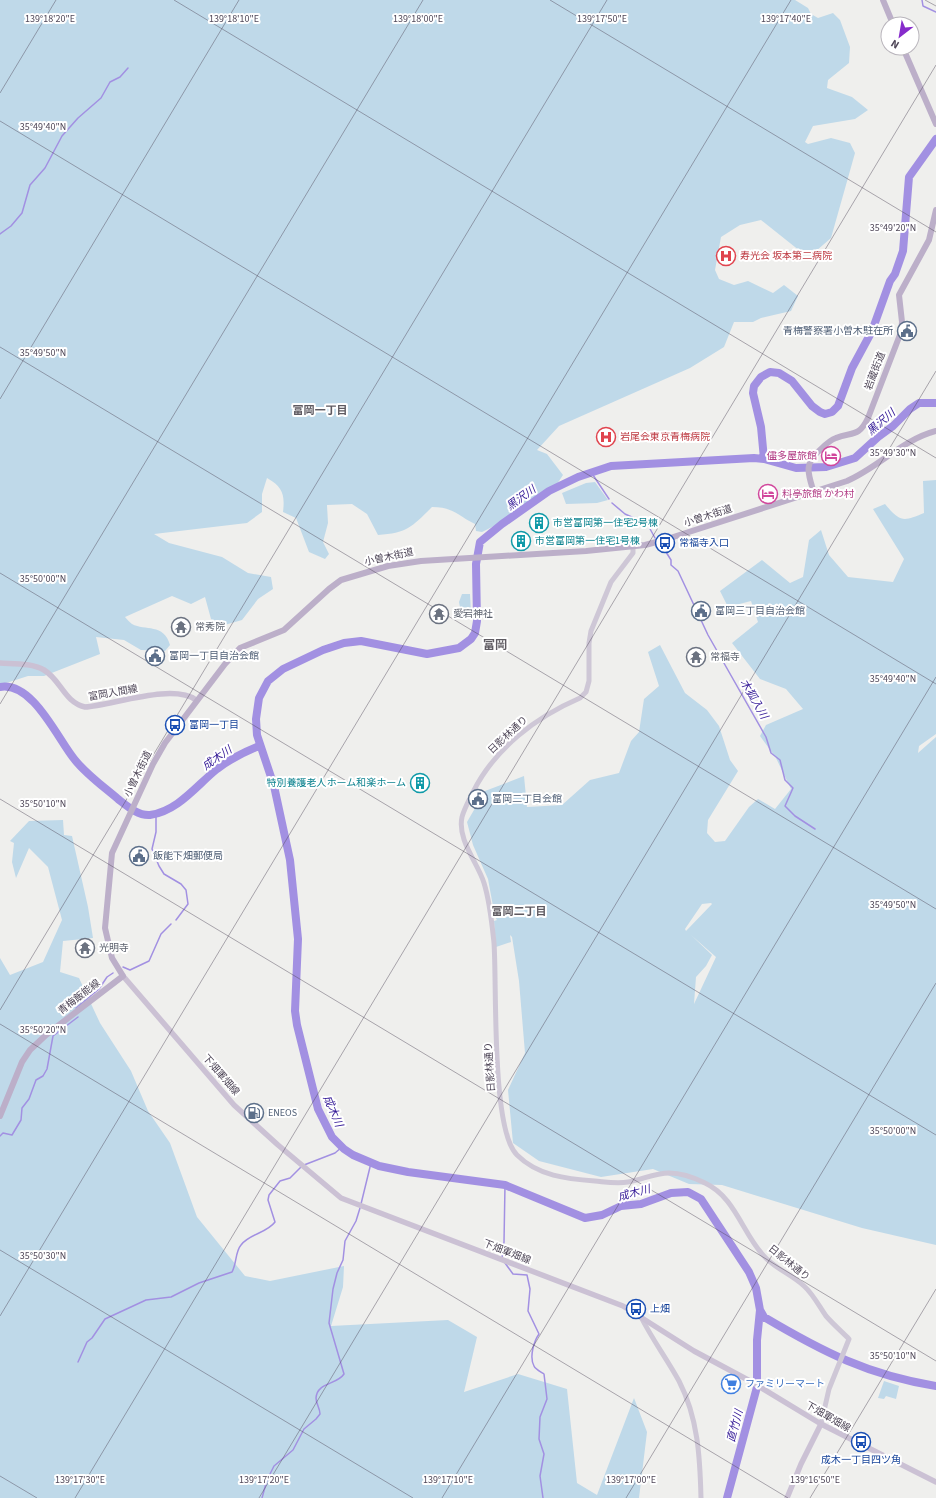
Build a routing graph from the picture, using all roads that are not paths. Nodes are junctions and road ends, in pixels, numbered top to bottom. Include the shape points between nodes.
1 (883, 0) edge
2 (890, 16) edge
3 (906, 56) edge
4 (936, 124) edge
5 (936, 210) edge
6 (936, 431) edge
7 (814, 493) junction
8 (634, 547) junction
9 (0, 663) edge
10 (196, 700) junction
11 (123, 976) junction
12 (0, 1116) edge
13 (639, 1315) junction
14 (821, 1424) junction
15 (936, 1482) edge
16 (701, 1498) edge
17 (788, 1498) edge

1 - 2 main road
3 - 4 main road
5 - 7 main road, 岩蔵街道 via 929,240 899,295 901,332 865,423 853,434 830,441 811,458 808,471
6 - 7 main road, 小曽木街道 via 901,446 856,477
7 - 8 main road, 小曽木街道
8 - 10 main road, 小曽木街道 via 404,562 341,580 284,630 249,643 235,652
8 - 14 street, 日影林通り via 633,553 611,582 591,630 589,681 586,692 580,698 531,725 499,754 478,783 462,819 468,846 485,884 491,922 501,1101 507,1137 512,1149 523,1160 556,1177 622,1183 669,1173 697,1180 713,1188 737,1213 763,1255 805,1287 830,1320 848,1337 849,1341 829,1390
9 - 10 main road, 富岡入間線 via 41,669 69,699 85,707 159,694 190,697
10 - 11 main road, 小曽木街道 via 165,743 112,853 105,928 112,958
11 - 12 main road, 青梅飯能線 via 30,1050 22,1062
11 - 13 main road, 下畑軍畑線 via 234,1105 341,1198 623,1306
13 - 14 main road, 下畑軍畑線 via 694,1351 761,1387
13 - 16 street via 679,1381 689,1405 699,1448
14 - 15 main road, 下畑軍畑線
14 - 17 main road

